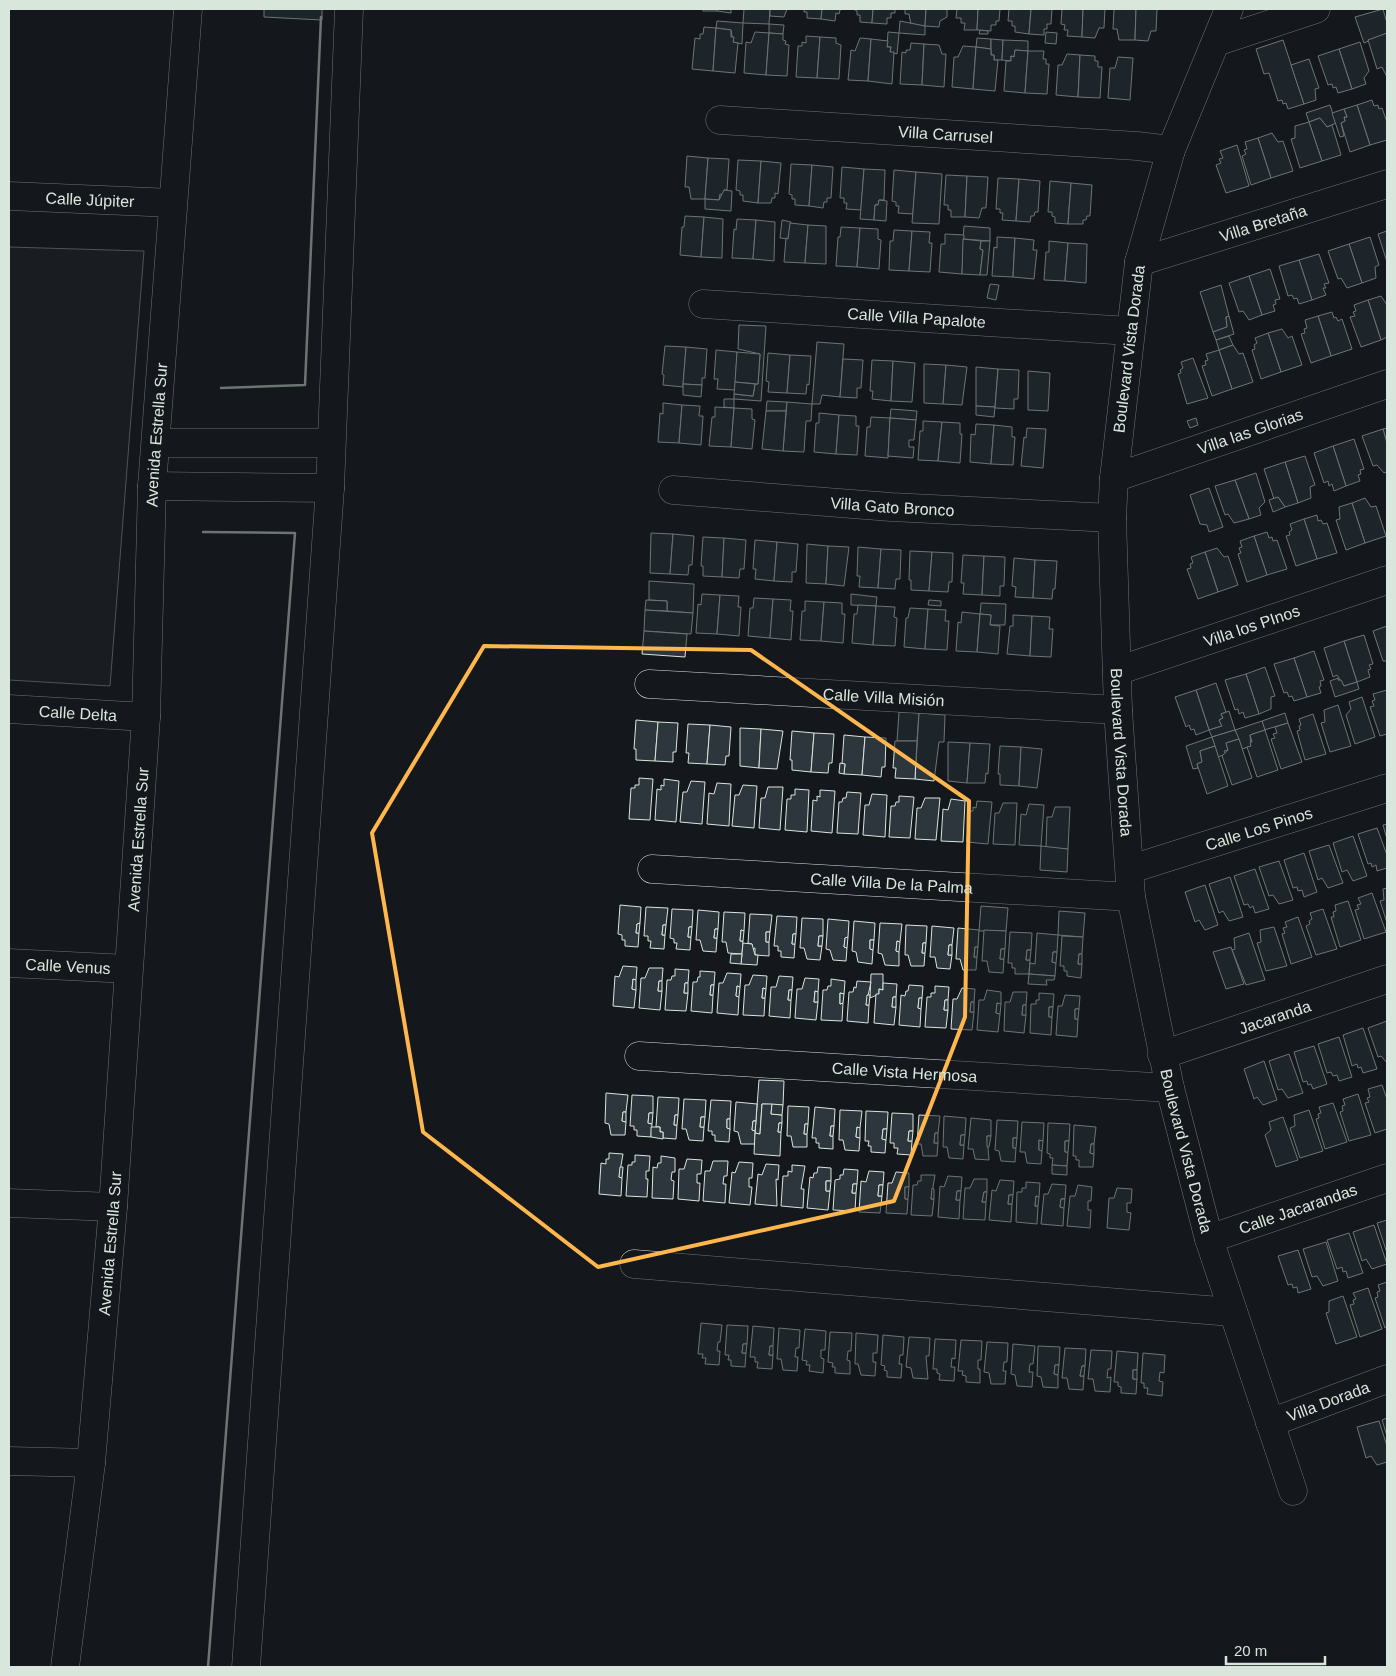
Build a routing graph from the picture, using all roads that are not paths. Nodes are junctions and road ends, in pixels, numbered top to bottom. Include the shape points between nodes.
1 (188, 9) edge
2 (349, 9) edge
3 (1229, 9) edge
4 (1316, 9) edge
5 (1216, 42) junction
6 (720, 120) dead end
7 (1171, 150) junction
8 (1387, 184) edge
9 (9, 196) edge
10 (173, 203) junction
11 (1140, 262) junction
12 (703, 304) dead end
13 (1130, 331) junction
14 (1387, 384) edge
15 (156, 443) junction
16 (331, 444) junction
17 (1114, 478) junction
18 (152, 486) junction
19 (330, 488) junction
20 (673, 490) dead end
21 (1112, 518) junction
22 (1387, 580) edge
23 (1117, 671) junction
24 (649, 684) dead end
25 (9, 709) edge
26 (1118, 710) junction
27 (146, 717) junction
28 (1387, 788) edge
29 (652, 869) dead end
30 (1131, 869) junction
31 (1132, 897) junction
32 (9, 963) edge
33 (128, 968) junction
34 (1387, 978) edge
35 (1162, 1054) junction
36 (639, 1056) dead end
37 (1170, 1088) junction
38 (1387, 1178) edge
39 (9, 1203) edge
40 (113, 1207) junction
41 (1209, 1240) junction
42 (634, 1264) dead end
43 (1232, 1312) junction
44 (1387, 1379) edge
45 (1270, 1423) junction
46 (9, 1460) edge
47 (91, 1463) junction
48 (1293, 1491) dead end
49 (65, 1667) edge
50 (246, 1667) edge

1 - 10 street, Avenida Estrella Sur
2 - 16 street
3 - 5 street, Boulevard Vista Dorada
4 - 5 street
5 - 7 street, Boulevard Vista Dorada
6 - 7 street, Villa Carrusel
7 - 11 street, Boulevard Vista Dorada
8 - 11 street, Villa Bretaña
9 - 10 street, Calle Júpiter
10 - 15 street, Avenida Estrella Sur
11 - 13 street, Boulevard Vista Dorada
12 - 13 street, Calle Villa Papalote
13 - 17 street, Boulevard Vista Dorada
14 - 17 street, Villa las Glorias
15 - 16 street
15 - 18 street, Avenida Estrella Sur
16 - 19 street
17 - 21 street, Boulevard Vista Dorada
18 - 19 street
18 - 27 street, Avenida Estrella Sur
19 - 50 street
20 - 21 street, Villa Gato Bronco via 891,507
21 - 23 street, Boulevard Vista Dorada
22 - 23 street, Villa los PInos
23 - 26 street, Boulevard Vista Dorada
24 - 26 street, Calle Villa Misión
25 - 27 street, Calle Delta
26 - 30 street, Boulevard Vista Dorada
27 - 33 street, Avenida Estrella Sur
28 - 30 street, Calle Los Pinos
29 - 31 street, Calle Villa De la Palma
30 - 31 street, Boulevard Vista Dorada
31 - 35 street, Boulevard Vista Dorada
32 - 33 street, Calle Venus
33 - 40 street, Avenida Estrella Sur
34 - 35 street, Jacaranda
35 - 37 street, Boulevard Vista Dorada
36 - 37 street, Calle Vista Hermosa
37 - 41 street, Boulevard Vista Dorada
38 - 41 street, Calle Jacarandas
39 - 40 street
40 - 47 street, Avenida Estrella Sur
41 - 43 street, Boulevard Vista Dorada
42 - 43 street
43 - 45 street, Boulevard Vista Dorada
44 - 45 street, Villa Dorada
45 - 48 street, Boulevard Vista Dorada
46 - 47 street
47 - 49 street, Avenida Estrella Sur

